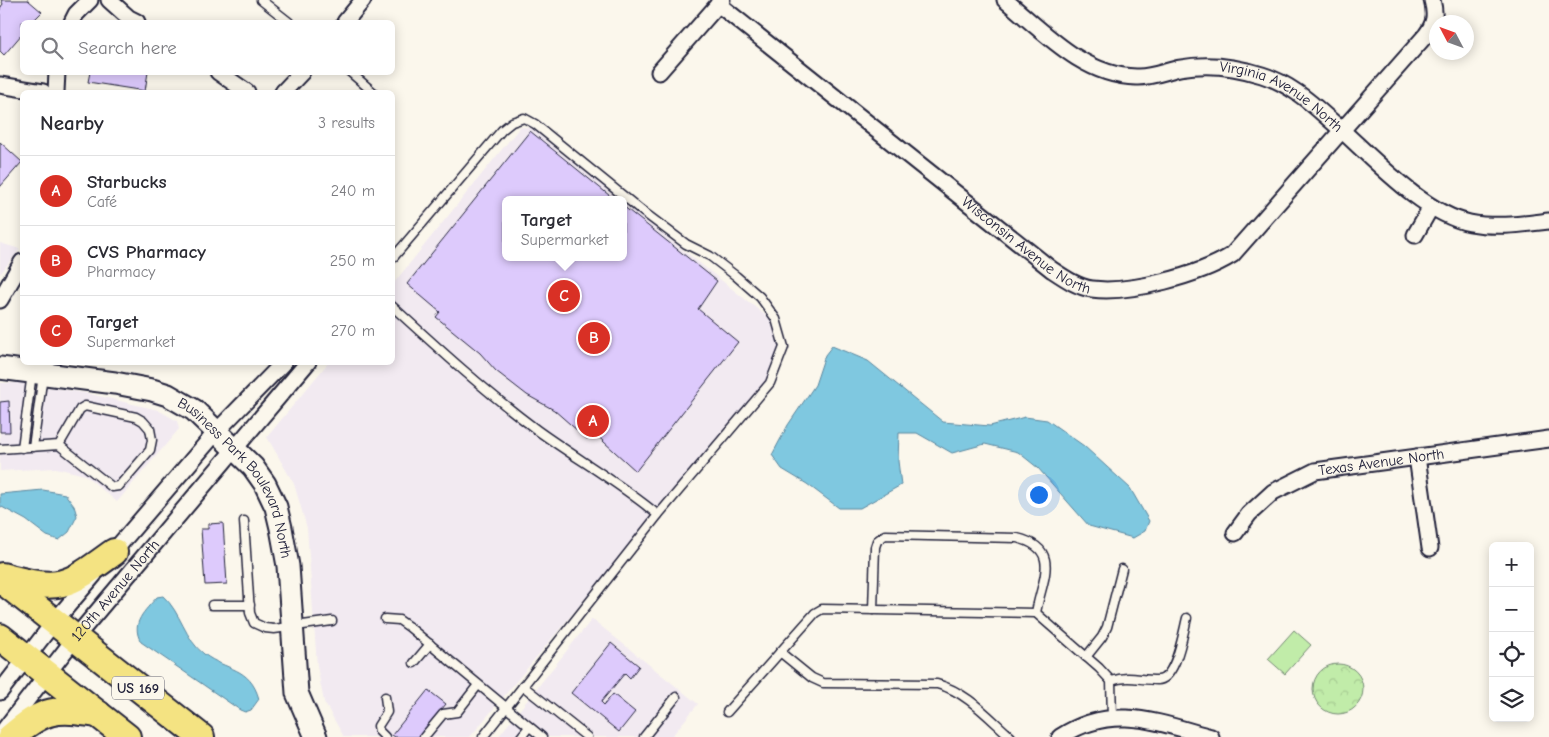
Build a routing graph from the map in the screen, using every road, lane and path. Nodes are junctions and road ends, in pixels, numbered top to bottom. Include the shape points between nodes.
1 (90, 0) edge
2 (109, 0) edge
3 (261, 0) edge
4 (363, 0) edge
5 (1004, 0) edge
6 (1432, 0) edge
7 (720, 2) edge
8 (73, 20) edge
9 (133, 20) edge
10 (286, 20) edge
11 (347, 20) edge
12 (659, 72) dead end
13 (57, 75) edge
14 (222, 75) edge
15 (299, 75) edge
16 (353, 75) edge
17 (0, 85) edge
18 (31, 90) edge
19 (56, 90) edge
20 (244, 90) edge
21 (285, 90) edge
22 (371, 90) edge
23 (1342, 130) junction
24 (624, 196) edge
25 (627, 199) edge
26 (1431, 207) junction
27 (1549, 221) edge
28 (1415, 235) dead end
29 (395, 255) edge
30 (20, 264) edge
31 (4, 283) edge
32 (0, 300) edge
33 (395, 309) edge
34 (281, 365) edge
35 (305, 365) edge
36 (0, 368) edge
37 (38, 371) junction
38 (217, 431) junction
39 (1549, 439) edge
40 (60, 445) junction
41 (33, 447) junction
42 (22, 448) junction
43 (235, 448) junction
44 (0, 449) edge
45 (1417, 457) junction
46 (658, 515) junction
47 (244, 521) dead end
48 (1235, 533) dead end
49 (1430, 548) dead end
50 (114, 552) junction
51 (1122, 569) dead end
52 (0, 575) edge
53 (0, 579) edge
54 (212, 605) dead end
55 (250, 605) junction
56 (873, 610) junction
57 (1036, 613) junction
58 (1187, 618) dead end
59 (385, 619) dead end
60 (332, 621) dead end
61 (54, 622) junction
62 (291, 627) junction
63 (0, 637) edge
64 (75, 638) junction
65 (430, 644) junction
66 (780, 652) junction
67 (26, 657) junction
68 (1086, 657) junction
69 (414, 663) dead end
70 (47, 673) junction
71 (1111, 682) junction
72 (478, 685) junction
73 (523, 686) junction
74 (0, 692) edge
75 (385, 697) dead end
76 (676, 697) dead end
77 (505, 708) junction
78 (727, 712) dead end
79 (98, 714) junction
80 (1112, 717) junction
81 (529, 727) junction
82 (0, 734) edge
83 (11, 737) edge
84 (127, 737) edge
85 (201, 737) edge
86 (316, 737) edge
87 (385, 737) edge
88 (424, 737) edge
89 (483, 737) edge
90 (521, 737) edge
91 (542, 737) edge
92 (588, 737) edge
93 (644, 737) edge
94 (1011, 737) edge
95 (1060, 737) edge
96 (1211, 737) edge

1 - 8 street
2 - 9 street
3 - 10 lane
4 - 11 street
5 - 23 street, Virginia Avenue North via 1094,68 1115,75 1137,77 1206,65 1263,75 1290,86
6 - 23 street, Wisconsin Avenue North via 1436,12 1433,25
7 - 12 street
7 - 23 street, Wisconsin Avenue North via 1051,269 1091,289 1137,286 1215,265 1247,239
13 - 19 street
14 - 20 street
15 - 21 street
16 - 22 lane
17 - 18 street
23 - 26 street, Virginia Avenue North
24 - 29 lane via 524,118 502,130
25 - 46 lane via 686,244 710,256 760,297 776,320 784,347 770,383
26 - 27 street, Virginia Avenue North via 1468,223 1494,226
26 - 28 street
30 - 31 street
31 - 32 street
33 - 46 lane via 450,360 537,430 632,493
34 - 38 street, 120th Avenue North
35 - 43 street, 120th Avenue North
36 - 37 street, Business Park Boulevard North
37 - 38 street, Business Park Boulevard North via 168,395 194,410
37 - 41 lane
37 - 42 lane
38 - 43 street, Business Park Boulevard North
38 - 50 street, 120th Avenue North
39 - 45 street, Texas Avenue North
40 - 40 lane via 112,487 119,486 150,450 152,440 150,429 143,420 85,406 80,409
40 - 41 lane
41 - 42 lane
42 - 44 lane
43 - 62 street, Business Park Boulevard North via 257,472 276,507 288,566
43 - 64 street, 120th Avenue North
45 - 48 street, Texas Avenue North via 1315,471 1273,492 1249,514
45 - 49 street
46 - 73 lane
47 - 55 lane
50 - 52 highway via 78,578 63,584 46,585
50 - 61 street, 120th Avenue North
51 - 68 lane via 1107,627
53 - 61 highway, US 169
54 - 55 lane
55 - 62 lane via 254,623 261,627
56 - 57 lane
56 - 57 lane via 876,547 877,541 885,535 1029,541 1038,546 1046,559
56 - 66 lane via 822,609
57 - 68 lane
58 - 71 lane via 1174,666 1166,677 1154,680 1129,677
59 - 65 lane via 398,620
60 - 62 lane
61 - 64 highway, US 169
61 - 67 street, 120th Avenue North
62 - 86 street, Business Park Boulevard North via 297,693
63 - 67 highway, US 169
64 - 70 street, 120th Avenue North
64 - 85 highway, US 169
65 - 69 lane
65 - 72 lane
66 - 78 lane
66 - 94 lane via 812,678 824,683 937,684 952,688
67 - 70 highway, US 169
67 - 74 street, 120th Avenue North
68 - 71 lane
70 - 79 highway, US 169
70 - 82 street, 120th Avenue North
71 - 80 lane
72 - 77 lane
72 - 88 lane via 457,712 443,714
73 - 77 lane
73 - 92 lane
75 - 87 lane via 386,712 378,726
76 - 93 lane
77 - 81 lane
77 - 89 lane
79 - 83 highway via 64,709 51,711
79 - 84 highway, US 169
80 - 95 street via 1092,722
80 - 96 street via 1141,720
81 - 90 lane
81 - 91 lane

